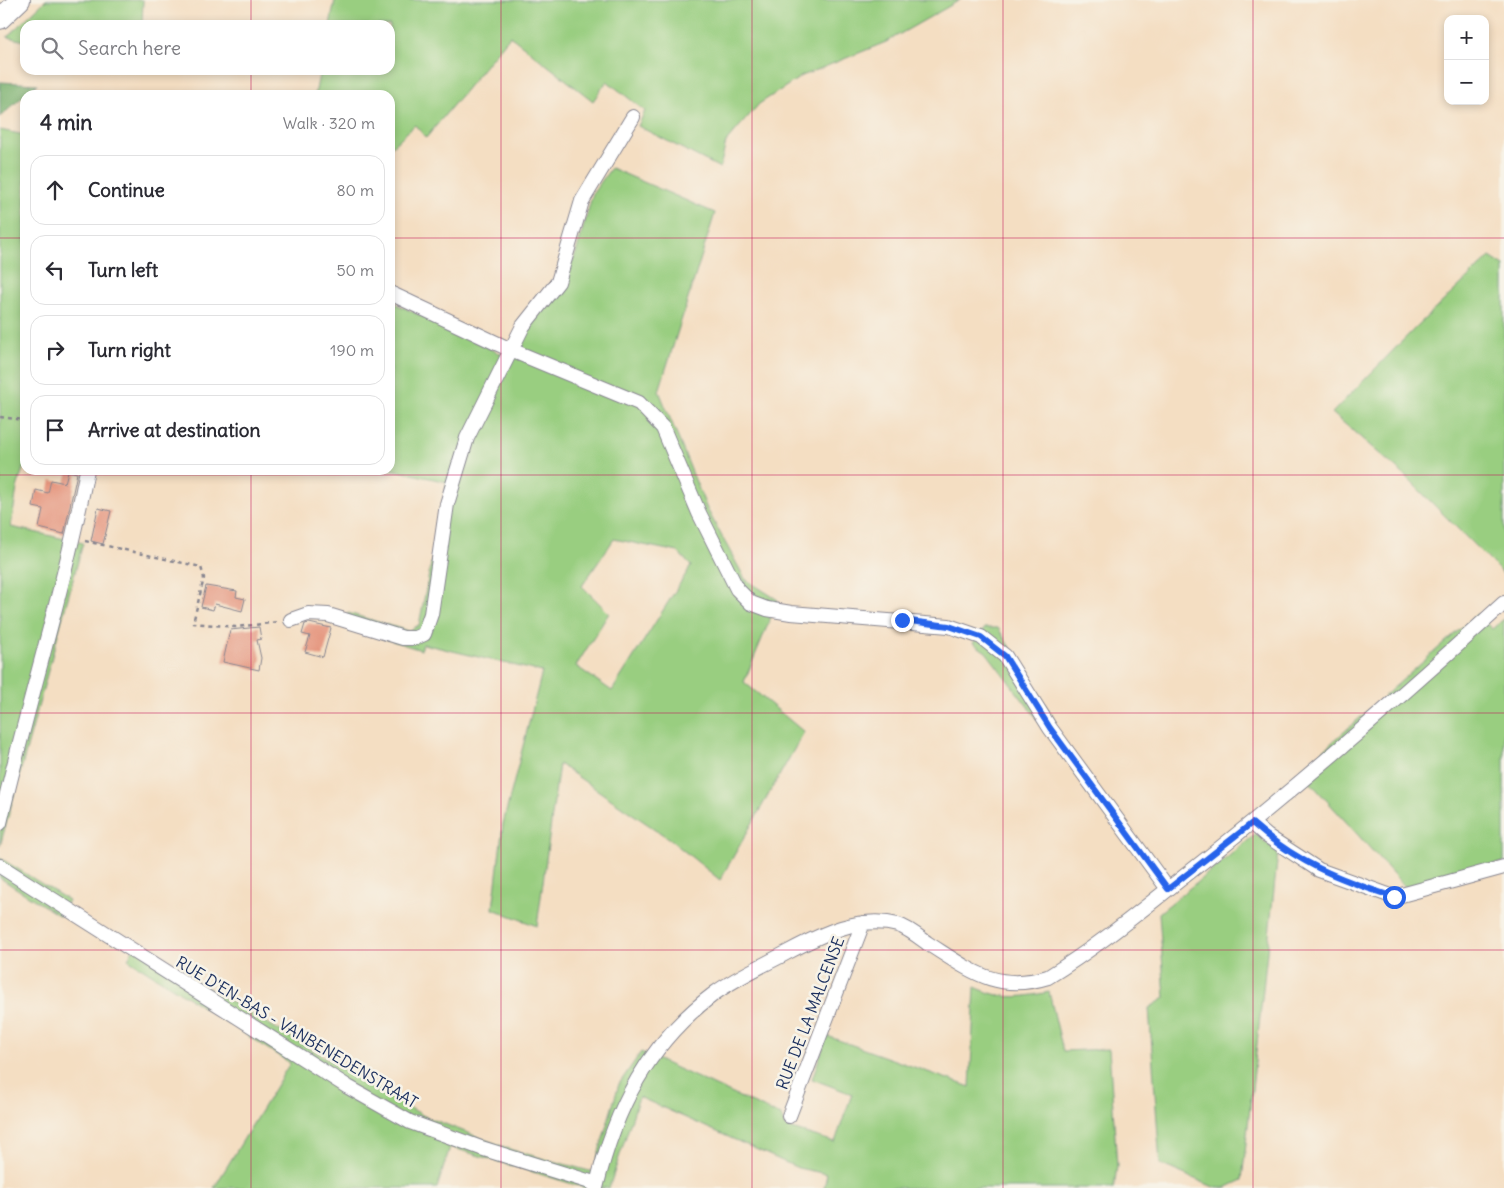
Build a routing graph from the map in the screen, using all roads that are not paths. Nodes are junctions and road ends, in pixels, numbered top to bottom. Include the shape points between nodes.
1 (20, 0) edge
2 (0, 19) edge
3 (633, 117) dead end
4 (395, 295) edge
5 (511, 350) junction
6 (86, 475) edge
7 (1504, 603) edge
8 (292, 620) road end
9 (0, 823) edge
10 (1252, 823) junction
11 (0, 866) edge
12 (1504, 867) edge
13 (1168, 889) junction
14 (863, 923) junction
15 (789, 1116) dead end
16 (596, 1186) edge

1 - 2 highway
3 - 5 street via 582,201 558,282 523,326
4 - 5 street
5 - 8 street via 467,438 446,504 431,614 424,634 403,638 328,615 308,614
5 - 13 street via 639,403 663,428 718,554 737,589 750,603 791,613 949,626 981,637 1005,656 1050,728
6 - 9 street via 74,539
7 - 10 street via 1372,722
10 - 12 street via 1266,836 1319,870 1394,897
10 - 13 street
11 - 16 street, RUE D'EN-BAS - VANBENEDENSTRAAT via 348,1087 410,1122
13 - 14 street via 1064,968 1032,982 1004,983 981,975 901,926
14 - 15 street, RUE DE LA MALCENSE
14 - 16 street via 840,928 809,941 717,992 685,1017 660,1045 620,1109

